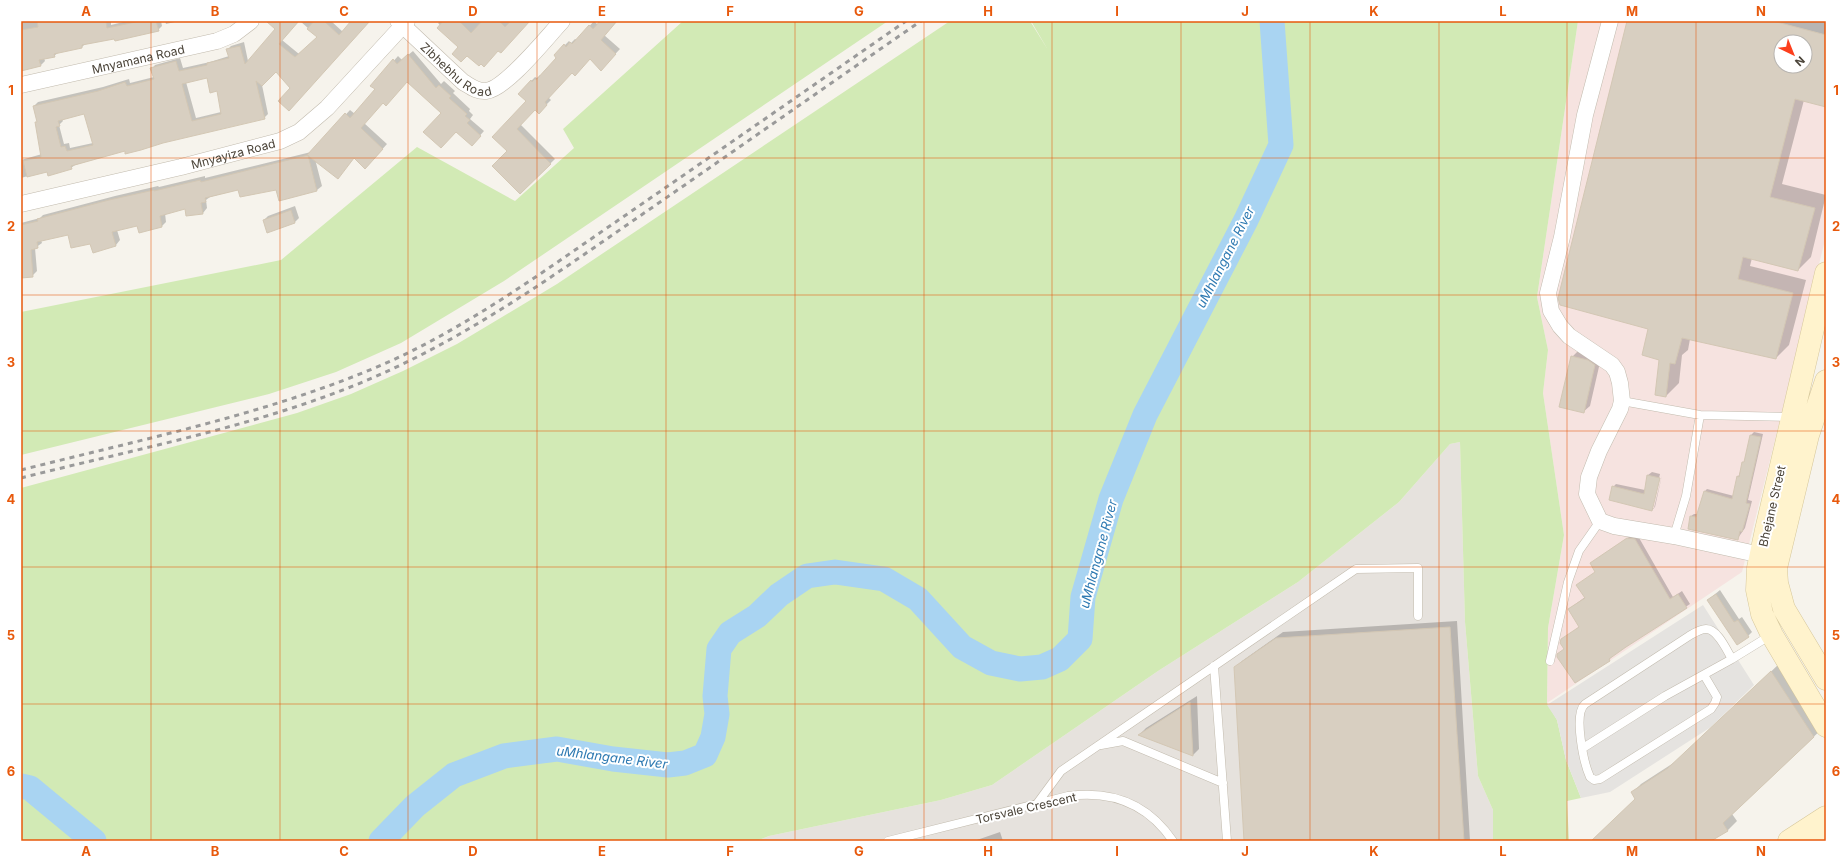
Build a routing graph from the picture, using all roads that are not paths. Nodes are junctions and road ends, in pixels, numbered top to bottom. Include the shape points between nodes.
1 (251, 21) edge
2 (562, 21) edge
3 (1610, 21) edge
4 (403, 23) edge
5 (21, 85) edge
6 (21, 204) edge
7 (1826, 273) edge
8 (1826, 381) edge
9 (1622, 401) junction
10 (1700, 415) junction
11 (1793, 417) junction
12 (1600, 521) junction
13 (1674, 536) junction
14 (1761, 555) junction
15 (1418, 616) dead end
16 (1772, 635) junction
17 (1732, 659) junction
18 (1550, 661) dead end
19 (1214, 666) junction
20 (1704, 675) junction
21 (1826, 679) edge
22 (1826, 726) edge
23 (1098, 745) junction
24 (1583, 748) junction
25 (1223, 783) junction
26 (1036, 804) junction
27 (1826, 817) edge
28 (1826, 838) edge
29 (907, 839) edge
30 (888, 841) edge
31 (1173, 841) edge
32 (1228, 841) edge
33 (1789, 841) edge
34 (1820, 841) edge

1 - 5 street, Mnyamana Road via 234,34 217,41
2 - 4 street, Zibhebhu Road via 513,74 503,83 486,91 476,90 463,82
3 - 9 street via 1585,115 1562,237 1548,293 1551,311 1560,326 1612,365 1617,372
4 - 6 street, Mnyayiza Road via 313,122 299,132 280,141 181,167
7 - 11 street, Bhejane Street
8 - 21 street, Bhejane Street via 1808,435 1776,568 1784,609
9 - 10 lane
9 - 12 street via 1589,477 1587,494
10 - 11 lane
10 - 13 lane via 1686,496
11 - 14 street, Bhejane Street
12 - 13 street via 1614,526
12 - 18 lane via 1579,551 1570,576
13 - 14 street
14 - 16 street, Bhejane Street via 1757,590 1762,614
15 - 19 lane via 1418,568 1356,569
16 - 17 lane
16 - 22 street, Bhejane Street
17 - 20 lane
17 - 24 lane via 1713,630 1701,630 1689,636 1581,708
19 - 23 lane
19 - 25 lane
20 - 24 lane via 1665,696
20 - 24 lane via 1717,697 1714,706 1600,779 1594,780 1590,777 1584,763
23 - 25 lane via 1123,741
23 - 26 lane via 1061,770
25 - 32 lane
26 - 29 lane, Torsvale Crescent
26 - 31 lane, Torsvale Crescent via 1084,794 1108,796 1146,813 1163,827
27 - 33 street
28 - 34 street
29 - 30 lane, Torsvale Crescent

